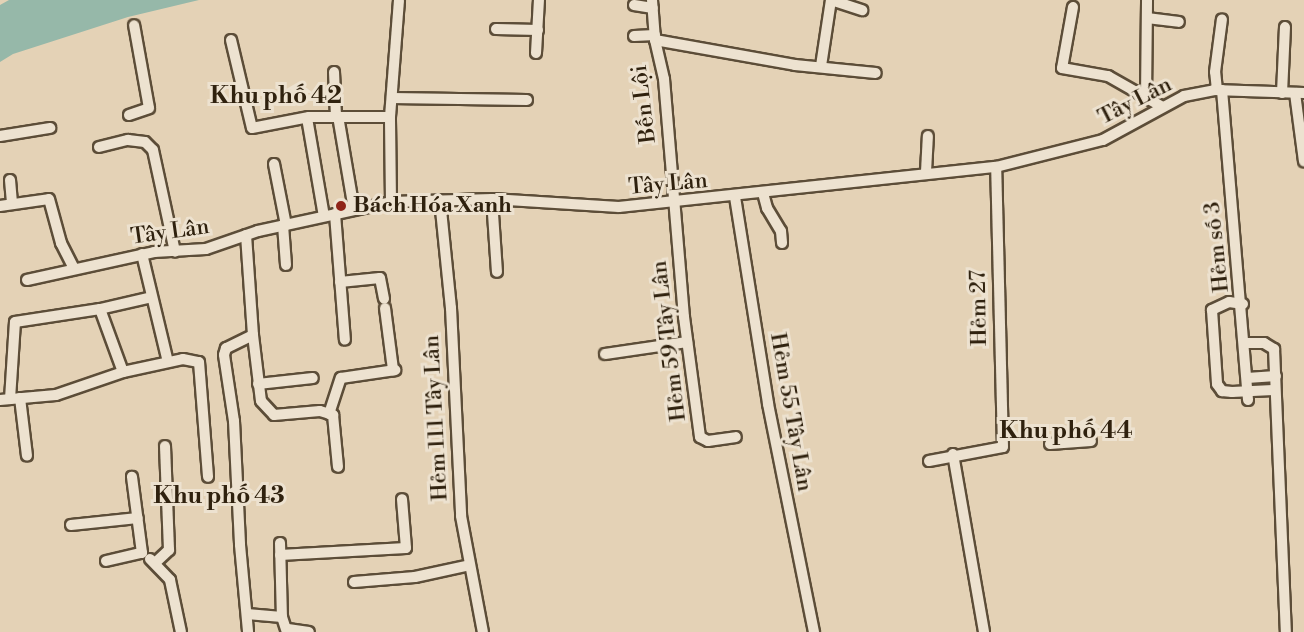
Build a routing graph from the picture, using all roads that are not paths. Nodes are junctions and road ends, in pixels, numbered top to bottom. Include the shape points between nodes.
1 (399, 0) edge
2 (539, 0) edge
3 (831, 0) edge
4 (1147, 0) edge
5 (653, 4) edge
6 (634, 5) dead end
7 (1073, 7) dead end
8 (862, 10) dead end
9 (1147, 18) junction
10 (1222, 19) dead end
11 (1179, 22) dead end
12 (134, 25) dead end
13 (1285, 27) dead end
14 (496, 29) dead end
15 (538, 30) junction
16 (634, 36) dead end
17 (655, 37) junction
18 (231, 40) dead end
19 (536, 53) dead end
20 (821, 66) junction
21 (334, 72) dead end
22 (876, 73) dead end
23 (1219, 90) junction
24 (1282, 93) junction
25 (1300, 93) edge
26 (392, 98) junction
27 (1146, 98) junction
28 (527, 100) dead end
29 (1161, 106) junction
30 (129, 115) dead end
31 (337, 116) junction
32 (390, 117) junction
33 (307, 118) junction
34 (50, 128) dead end
35 (0, 136) edge
36 (928, 136) dead end
37 (99, 147) dead end
38 (1304, 161) edge
39 (274, 164) dead end
40 (996, 168) junction
41 (926, 172) junction
42 (10, 180) dead end
43 (763, 193) junction
44 (735, 198) junction
45 (492, 199) junction
46 (440, 200) junction
47 (391, 202) junction
48 (674, 203) junction
49 (12, 204) junction
50 (0, 206) edge
51 (354, 210) junction
52 (329, 215) junction
53 (285, 225) junction
54 (246, 235) junction
55 (782, 243) dead end
56 (175, 252) junction
57 (142, 255) junction
58 (286, 265) dead end
59 (74, 268) junction
60 (497, 272) dead end
61 (27, 280) dead end
62 (340, 282) junction
63 (152, 297) junction
64 (1243, 304) junction
65 (100, 309) junction
66 (253, 335) junction
67 (345, 340) dead end
68 (687, 342) junction
69 (1245, 343) junction
70 (5, 352) edge
71 (605, 354) dead end
72 (168, 362) junction
73 (123, 372) junction
74 (1276, 376) junction
75 (313, 378) dead end
76 (1247, 378) junction
77 (258, 384) junction
78 (1273, 390) junction
79 (1248, 396) junction
80 (10, 399) edge
81 (329, 414) junction
82 (735, 437) dead end
83 (1091, 441) dead end
84 (1050, 444) dead end
85 (165, 446) dead end
86 (953, 454) junction
87 (27, 456) dead end
88 (929, 461) dead end
89 (338, 467) dead end
90 (132, 477) dead end
91 (207, 477) dead end
92 (402, 499) dead end
93 (138, 518) junction
94 (71, 525) dead end
95 (280, 543) dead end
96 (141, 555) junction
97 (280, 555) junction
98 (106, 561) dead end
99 (156, 562) junction
100 (470, 565) junction
101 (354, 582) dead end
102 (247, 614) junction
103 (282, 617) junction
104 (287, 630) edge
105 (181, 632) edge
106 (249, 632) edge
107 (309, 632) edge
108 (483, 632) edge
109 (814, 632) edge
110 (984, 632) edge
111 (1286, 632) edge

1 - 26 street
2 - 15 street
3 - 8 street
3 - 20 street
4 - 9 street
5 - 6 street
5 - 17 street, Bến Lội
7 - 27 street via 1062,68 1108,76
9 - 11 street
9 - 27 street
10 - 23 street, Hẻm số 3 via 1215,72
12 - 30 street via 149,108
13 - 24 street
14 - 15 street
15 - 19 street
16 - 17 street
17 - 20 street via 795,65
17 - 48 street, Bến Lội via 664,79
18 - 33 street via 252,128
20 - 22 street
21 - 31 street
23 - 24 street, Tây Lân
23 - 29 street, Tây Lân
23 - 64 street, Hẻm số 3
24 - 25 street, Tây Lân
25 - 38 street
26 - 28 street
26 - 32 street
27 - 29 street
29 - 40 street, Tây Lân via 1103,140
31 - 32 street
31 - 33 street
31 - 51 street
32 - 47 street
33 - 52 street
34 - 35 street
36 - 41 street
37 - 56 street via 128,140 145,142 153,150
39 - 53 street
40 - 41 street, Tây Lân
40 - 86 street, Hẻm 27 via 1003,447
41 - 43 street, Tây Lân
42 - 49 street
43 - 44 street, Tây Lân
43 - 55 street via 781,231
44 - 48 street, Tây Lân
44 - 109 street, Hẻm 55 Tây Lân via 768,404
45 - 46 street, Tây Lân
45 - 48 street, Tây Lân via 619,207
45 - 60 street
46 - 47 street, Tây Lân
46 - 100 street, Hẻm 111 Tây Lân via 451,308 461,516
47 - 51 street, Tây Lân
48 - 68 street, Hẻm 59 Tây Lân
49 - 50 street
49 - 59 street via 49,199 61,243
51 - 52 street, Tây Lân
52 - 53 street, Tây Lân
52 - 62 street
53 - 54 street, Tây Lân
53 - 58 street
54 - 56 street, Tây Lân via 206,249
54 - 66 street
56 - 57 street, Tây Lân
57 - 59 street, Tây Lân
57 - 63 street
59 - 61 street, Tây Lân
62 - 67 street
62 - 81 street via 380,278 394,370 341,378
63 - 65 street
63 - 72 street
64 - 69 street, Hẻm số 3
64 - 79 street via 1218,304 1212,310 1212,332 1217,384 1222,391
65 - 70 street via 15,322
65 - 73 street
66 - 77 street
66 - 102 street via 226,348 224,355 234,421
68 - 71 street
68 - 82 street, Hẻm 59 Tây Lân via 700,437 708,441
69 - 74 street via 1264,343 1274,349
69 - 76 street, Hẻm số 3
70 - 80 street
72 - 73 street
72 - 91 street via 199,362
73 - 80 street via 56,395
74 - 76 street
74 - 78 street
75 - 77 street
76 - 79 street, Hẻm số 3
77 - 81 street via 261,402 274,415 320,411
78 - 79 street
78 - 111 street
80 - 87 street
81 - 89 street via 336,423
83 - 84 street
85 - 99 street via 169,550
86 - 88 street
86 - 110 street
90 - 93 street
92 - 97 street via 406,548
93 - 94 street
93 - 96 street
95 - 97 street
96 - 98 street
96 - 99 street
97 - 103 street
99 - 105 street via 170,580
100 - 101 street via 415,577
100 - 108 street, Hẻm 111 Tây Lân
102 - 103 street
102 - 106 street
103 - 104 street
104 - 107 street

